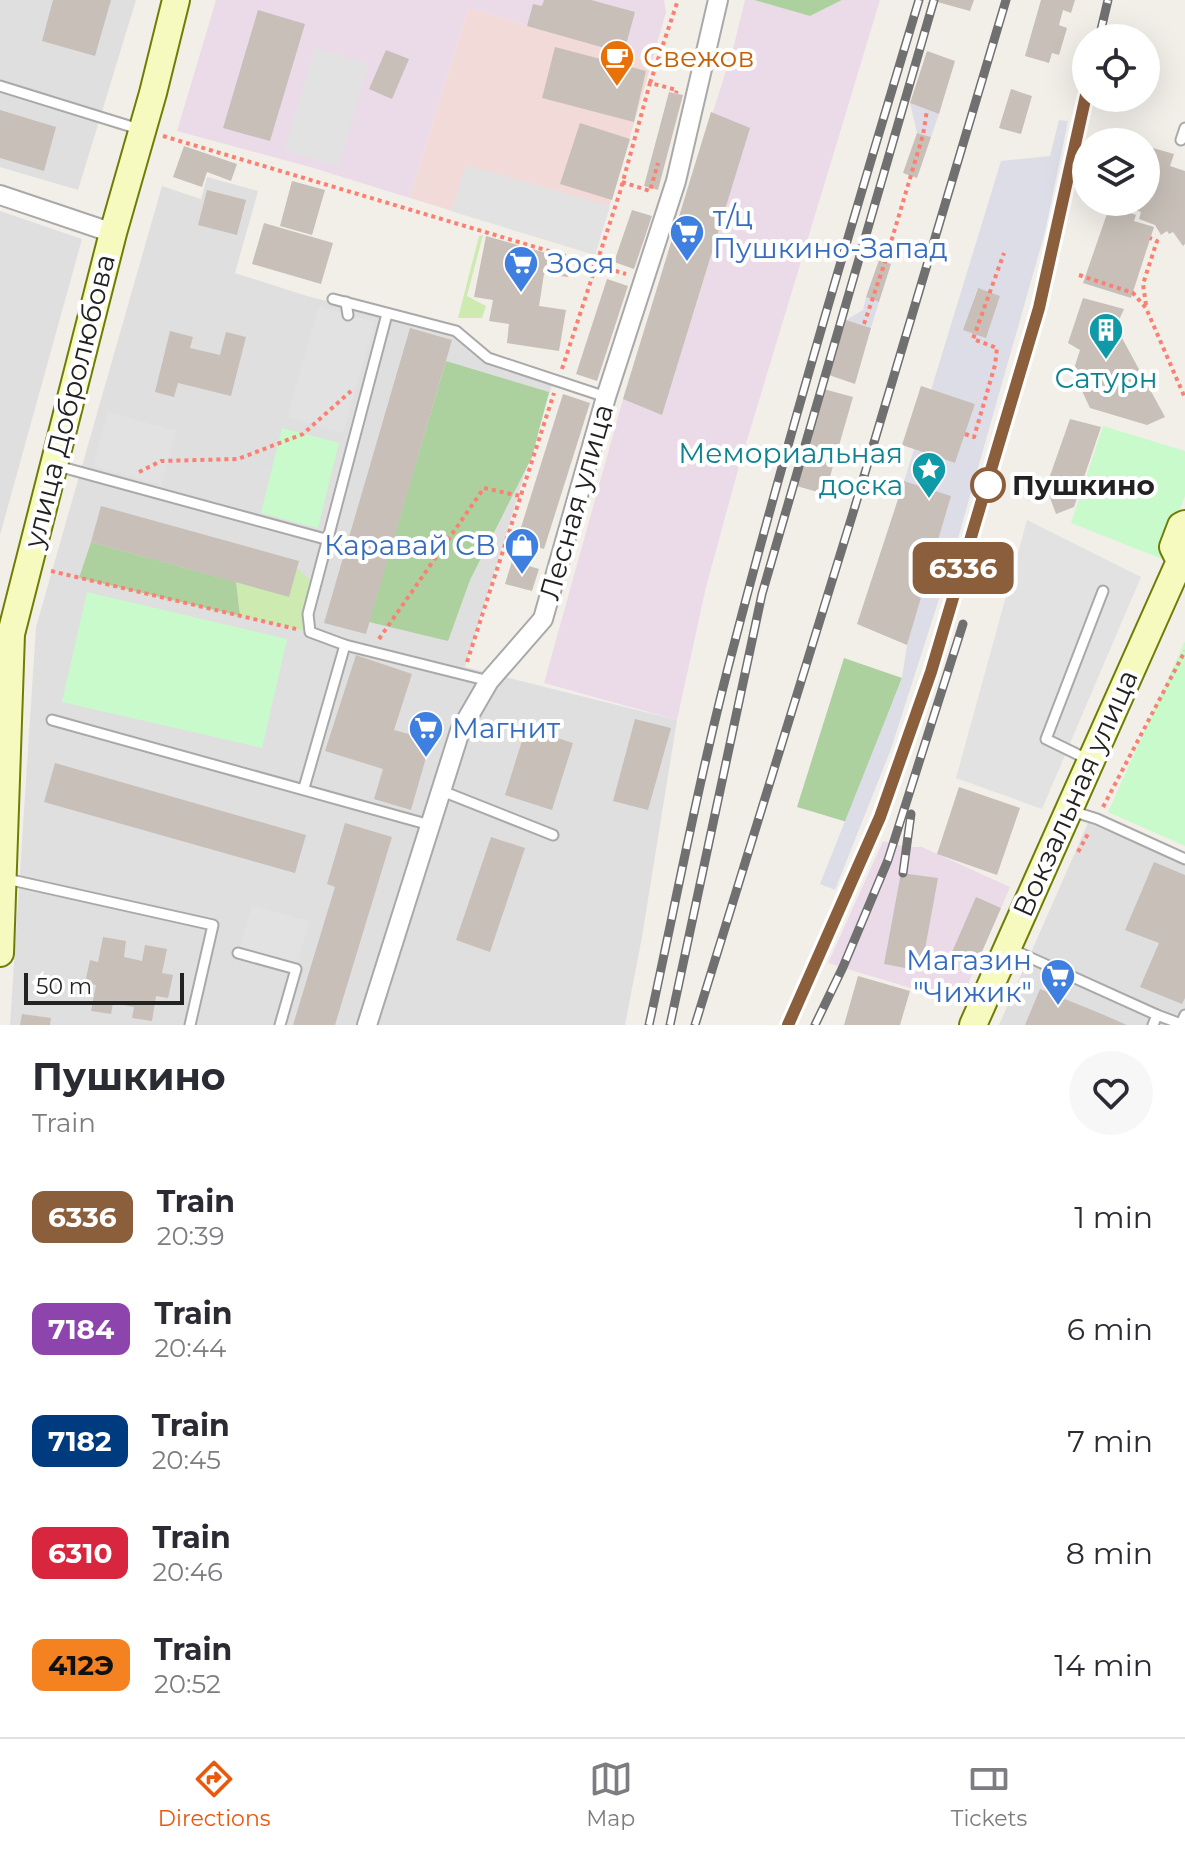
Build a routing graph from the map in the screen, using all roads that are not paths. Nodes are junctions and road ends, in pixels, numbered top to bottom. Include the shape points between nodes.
1 (176, 0) edge
2 (718, 0) edge
3 (0, 86) edge
4 (1185, 128) edge
5 (142, 130) junction
6 (1181, 140) dead end
7 (0, 195) edge
8 (113, 233) junction
9 (333, 299) dead end
10 (346, 302) junction
11 (387, 314) junction
12 (348, 315) dead end
13 (606, 397) junction
14 (54, 465) junction
15 (1185, 524) edge
16 (329, 540) junction
17 (1182, 561) edge
18 (1103, 591) dead end
19 (5, 634) edge
20 (345, 645) junction
21 (489, 681) junction
22 (52, 720) dead end
23 (1091, 760) junction
24 (304, 788) junction
25 (442, 791) junction
26 (1069, 810) junction
27 (431, 825) junction
28 (553, 835) dead end
29 (1185, 859) edge
30 (3, 879) junction
31 (1005, 947) junction
32 (0, 953) edge
33 (238, 953) dead end
34 (1185, 1015) edge
35 (1155, 1020) edge
36 (190, 1025) edge
37 (280, 1025) edge
38 (367, 1025) edge
39 (973, 1025) edge

1 - 5 street, улица Добролюбова
2 - 13 street, Лесная улица via 676,181
3 - 5 lane
4 - 6 lane
5 - 8 street, улица Добролюбова
7 - 8 street
8 - 14 street, улица Добролюбова
9 - 10 lane
10 - 11 lane
10 - 12 lane
11 - 13 lane via 456,331 488,358
11 - 16 lane
13 - 21 street, Лесная улица via 543,619
14 - 16 lane
14 - 19 street, улица Добролюбова
15 - 17 street, Вокзальная улица via 1173,547
16 - 20 lane via 308,614 310,632
17 - 23 street, Вокзальная улица
18 - 23 lane via 1046,739
19 - 30 street, улица Добролюбова
20 - 21 lane
20 - 24 lane
21 - 25 street, Лесная улица via 460,731
22 - 24 lane
23 - 26 street, Вокзальная улица
24 - 27 lane
25 - 27 street, Лесная улица
25 - 28 lane
26 - 29 lane
26 - 31 street, Вокзальная улица
27 - 38 street, Лесная улица
30 - 32 street, улица Добролюбова
30 - 36 lane via 213,925
31 - 35 lane
31 - 39 street, Вокзальная улица
33 - 37 lane via 296,969
34 - 35 lane via 1181,1024

